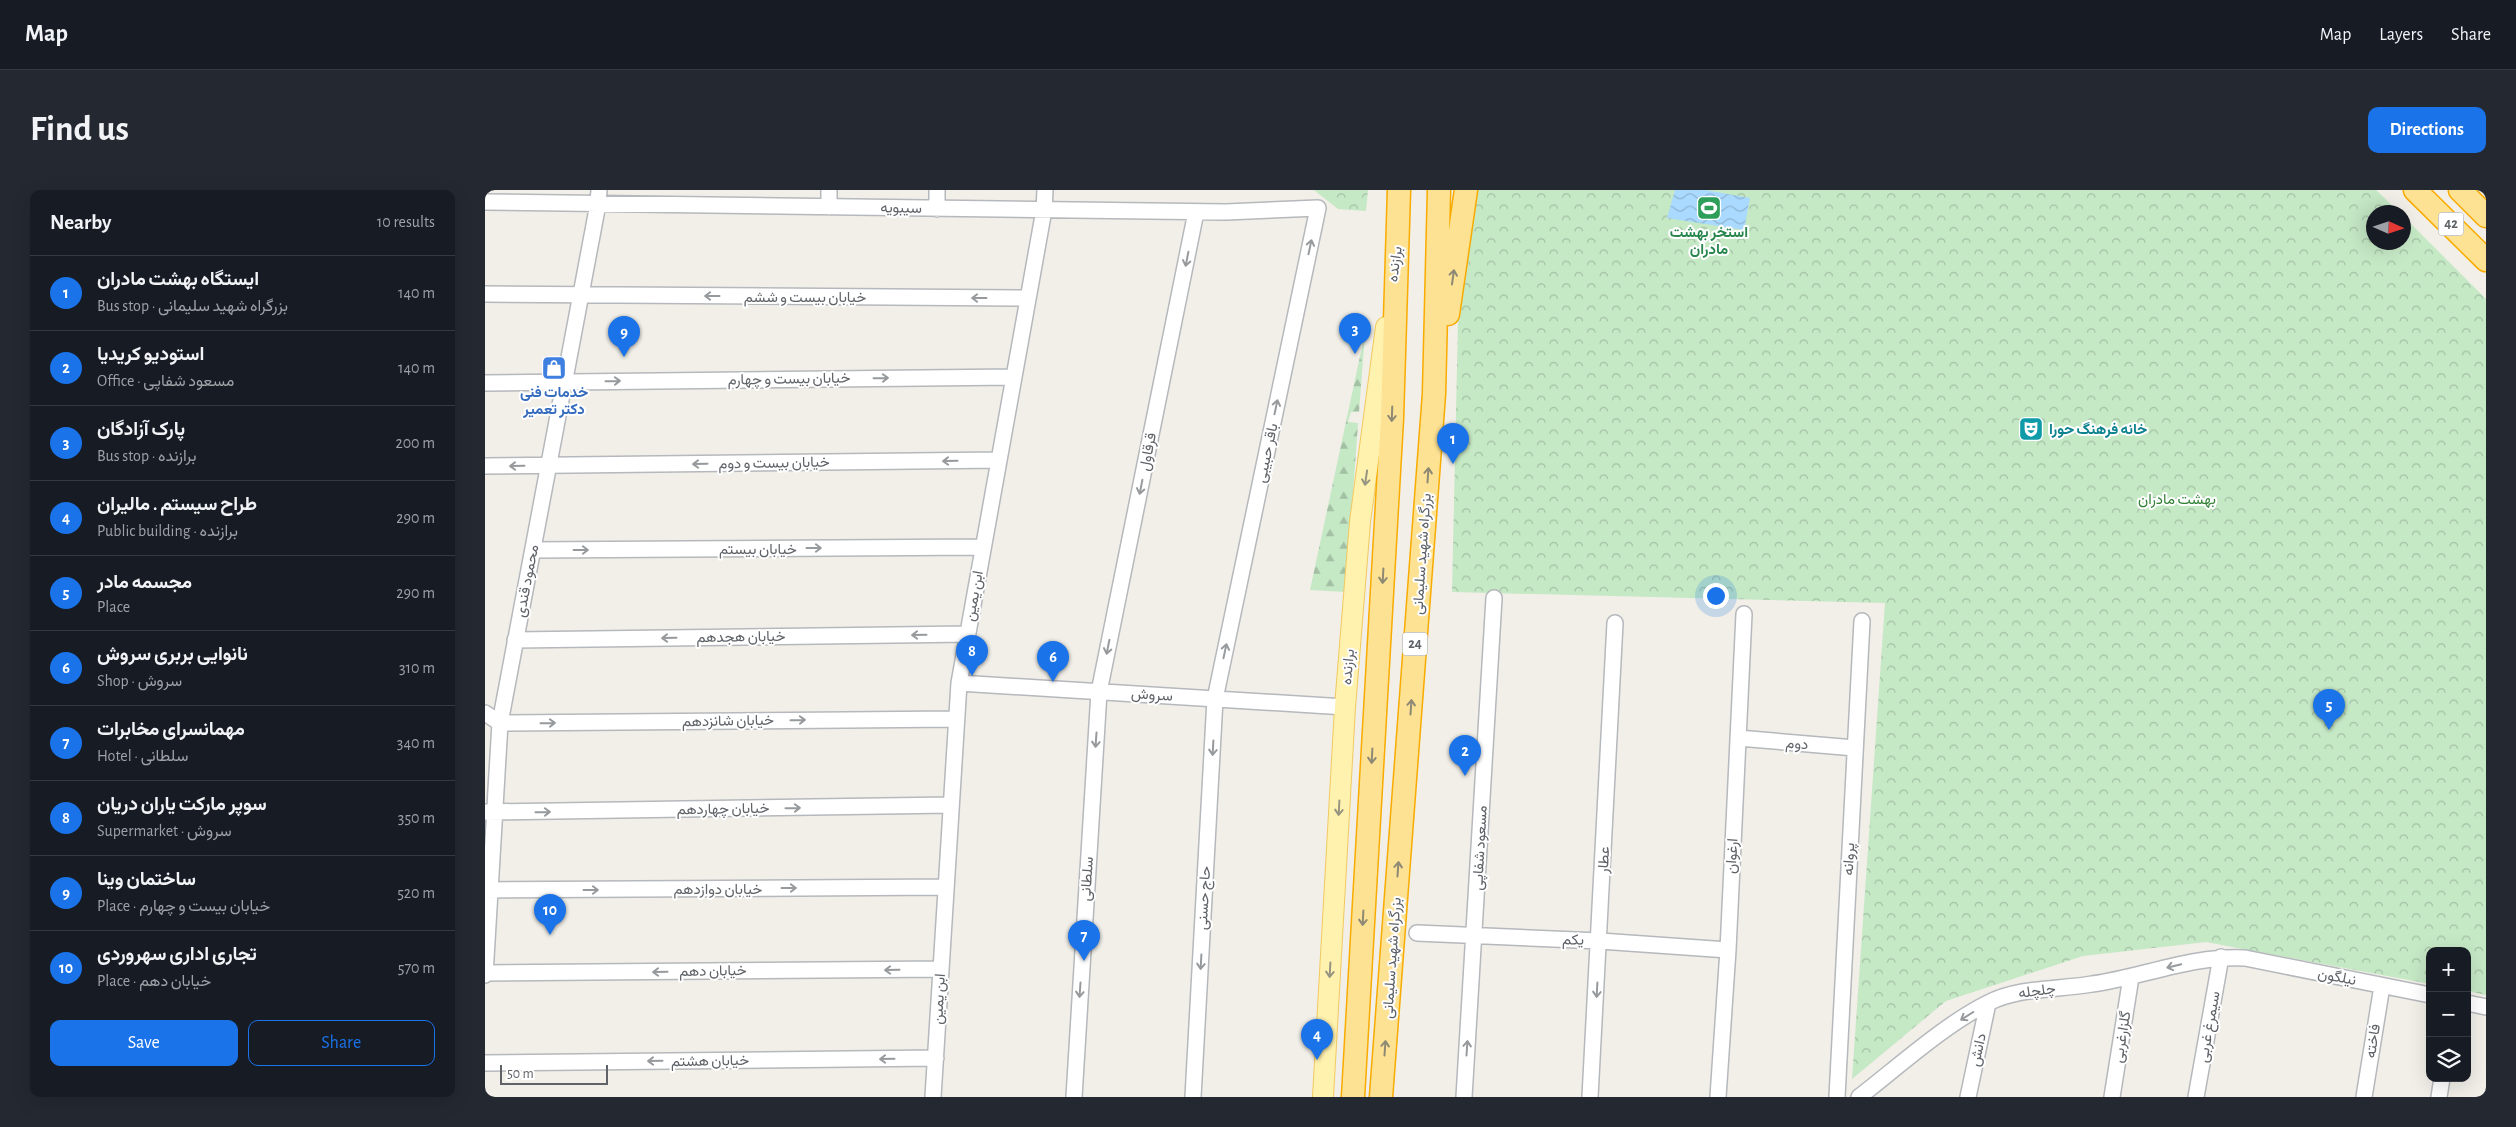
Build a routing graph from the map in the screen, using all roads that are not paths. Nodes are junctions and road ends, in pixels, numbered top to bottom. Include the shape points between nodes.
1 (723, 190) edge
2 (829, 190) edge
3 (937, 190) edge
4 (1045, 190) edge
5 (1399, 190) edge
6 (1439, 190) edge
7 (1466, 190) edge
8 (2415, 190) edge
9 (2461, 190) edge
10 (598, 197) edge
11 (485, 202) edge
12 (722, 206) junction
13 (829, 207) junction
14 (1318, 208) joint
15 (937, 209) junction
16 (1044, 210) junction
17 (1196, 212) junction
18 (2486, 216) edge
19 (1399, 239) junction
20 (2486, 260) edge
21 (485, 294) edge
22 (581, 295) junction
23 (1028, 298) junction
24 (1014, 377) junction
25 (485, 382) edge
26 (564, 382) junction
27 (1434, 394) junction
28 (999, 460) junction
29 (485, 466) edge
30 (548, 466) junction
31 (983, 548) junction
32 (533, 550) junction
33 (1494, 598) dead end
34 (1744, 614) dead end
35 (1862, 620) dead end
36 (1615, 623) dead end
37 (967, 634) junction
38 (515, 640) junction
39 (959, 683) junction
40 (1099, 692) junction
41 (1215, 699) junction
42 (1345, 707) junction
43 (485, 713) edge
44 (956, 719) junction
45 (500, 723) junction
46 (1738, 738) junction
47 (1855, 748) junction
48 (951, 805) junction
49 (490, 812) edge
50 (946, 887) junction
51 (487, 890) edge
52 (1417, 933) dead end
53 (1474, 936) junction
54 (1600, 941) junction
55 (1728, 950) junction
56 (2221, 957) junction
57 (2245, 958) joint
58 (941, 969) junction
59 (485, 974) edge
60 (2131, 977) junction
61 (2382, 986) junction
62 (2426, 995) edge
63 (1988, 1003) junction
64 (2471, 1004) edge
65 (2486, 1007) edge
66 (936, 1058) junction
67 (485, 1063) edge
68 (2441, 1082) edge
69 (933, 1097) edge
70 (1074, 1097) edge
71 (1193, 1097) edge
72 (1323, 1097) edge
73 (1353, 1097) edge
74 (1381, 1097) edge
75 (1464, 1097) edge
76 (1590, 1097) edge
77 (1718, 1097) edge
78 (1837, 1097) edge
79 (1859, 1097) edge
80 (1968, 1097) edge
81 (2112, 1097) edge
82 (2196, 1097) edge
83 (2364, 1097) edge
84 (2439, 1097) edge

1 - 12 street
2 - 13 street
3 - 15 street
4 - 16 street, ابن یمین
5 - 19 highway, بزرگراه شهید سلیمانی
6 - 27 highway, بزرگراه شهید سلیمانی / 24
27 -> 7 highway
8 - 20 highway, 42
9 - 18 highway, 42
10 - 11 street, سیبویه
10 - 12 street, سیبویه
10 - 22 street, محمود قندی
12 - 13 street, سیبویه
13 - 15 street, سیبویه
14 - 17 street, سیبویه
41 -> 14 street, باقر حبیبی
15 - 16 street, سیبویه
16 - 17 street, سیبویه
16 - 23 street, ابن یمین
17 -> 40 street, قرقاول
19 -> 42 main road, برازنده via 1360,522
19 -> 73 highway, بزرگراه شهید سلیمانی via 1392,418
21 - 22 street, خیابان بیست و ششم
23 -> 22 street, خیابان بیست و ششم
22 - 26 street, محمود قندی
23 - 24 street, ابن یمین
26 -> 24 street, خیابان بیست و چهارم
24 - 28 street, ابن یمین
25 - 26 street, خیابان بیست و چهارم
26 - 30 street, محمود قندی
74 -> 27 highway, بزرگراه شهید سلیمانی / 24
28 -> 30 street, خیابان بیست و دوم
28 - 31 street, ابن یمین
30 -> 29 street, خیابان بیست و دوم
30 - 32 street, محمود قندی
32 -> 31 street, خیابان بیستم
31 - 37 street, ابن یمین
32 - 38 street, محمود قندی
33 - 53 street, مسعود شفاپی
34 - 46 street, ارغوان
35 - 47 street, پروانه
36 - 54 street, عطار
37 -> 38 street, خیابان هجدهم
37 - 39 street, ابن یمین
38 - 45 street, محمود قندی
39 - 40 street, سروش
39 - 44 street, ابن یمین
40 - 41 street, سروش
40 -> 70 street, سلطانی
41 - 42 street, سروش
41 -> 71 street, حاج حسنی
42 -> 72 main road, برازنده
43 - 45 street
45 -> 44 street, خیابان شانزدهم
44 - 48 street, ابن یمین
45 - 49 street, محمود قندی
46 - 47 street, دوم
46 - 55 street, ارغوان
47 - 78 street, پروانه
49 -> 48 street, خیابان چهاردهم
48 - 50 street, ابن یمین
49 - 51 street, محمود قندی
51 -> 50 street, خیابان دوازدهم
50 - 58 street, ابن یمین
51 - 59 street, محمود قندی
52 - 53 street, یکم
53 - 54 street, یکم
75 -> 53 street, مسعود شفاپی
54 - 55 street, یکم
54 -> 76 street, عطار
55 - 77 street, ارغوان
56 - 57 street, چلچله
56 -> 60 street, چلچله
56 - 82 street, سیمرغ غربی
57 - 61 street, نیلگون
58 -> 59 street, خیابان دهم
58 - 66 street, ابن یمین
60 - 63 street, چلچله via 2020,992
60 - 81 street, گلزارغربی
61 - 62 street, نیلگون
61 - 83 street, فاخته
63 -> 79 street, چلچله via 1956,1023
63 - 80 street, دانش
64 - 65 street
66 -> 67 street, خیابان هشتم
66 - 69 street, ابن یمین
68 - 84 street

